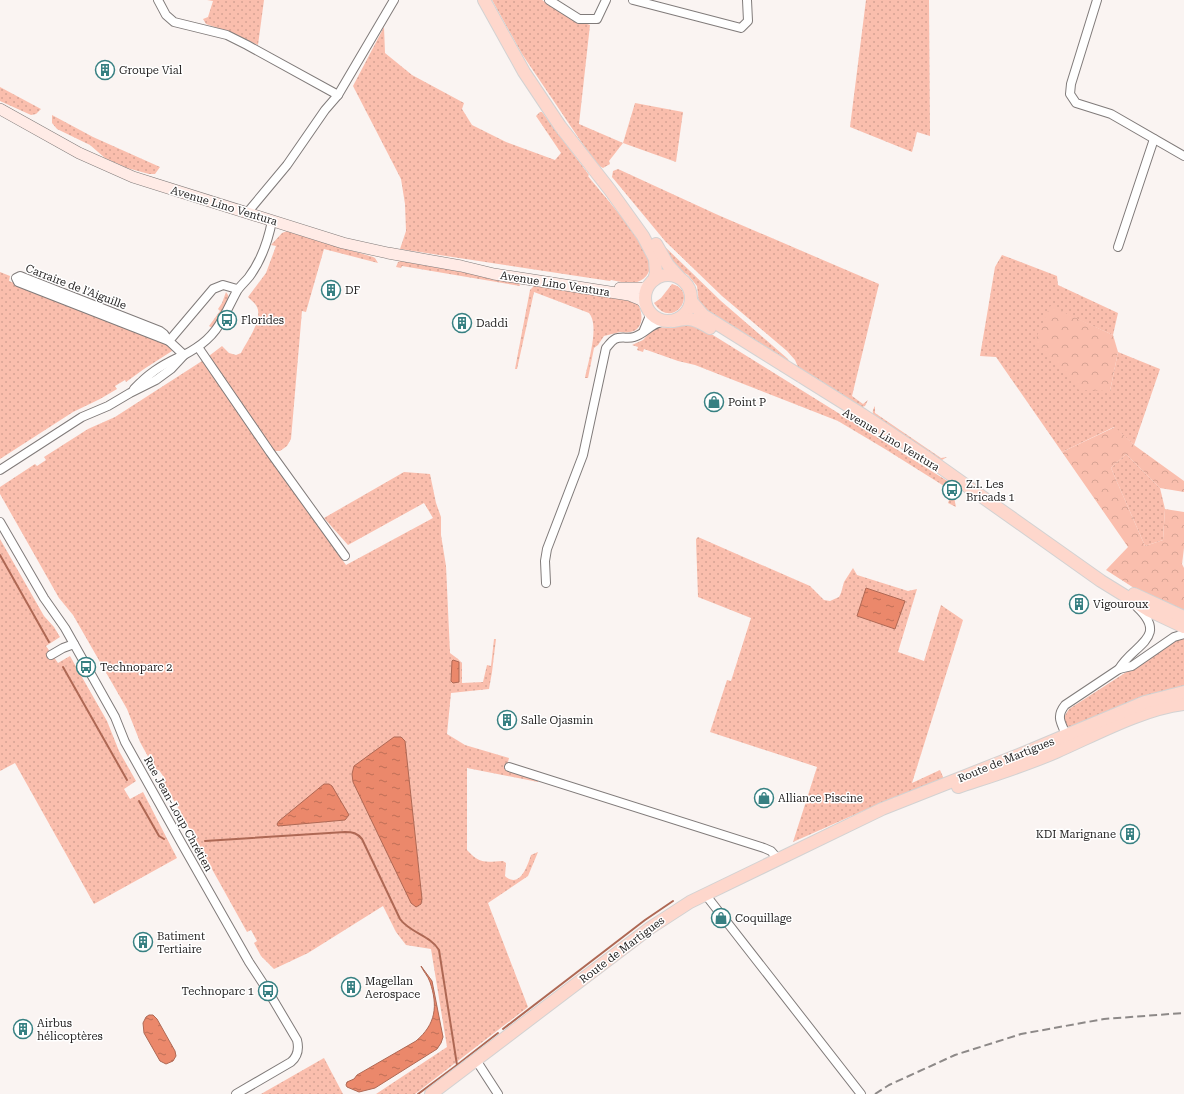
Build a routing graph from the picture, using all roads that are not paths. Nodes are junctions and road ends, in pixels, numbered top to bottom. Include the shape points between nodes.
1 (158, 0) edge
2 (394, 0) edge
3 (484, 0) edge
4 (549, 0) edge
5 (606, 0) edge
6 (633, 0) edge
7 (747, 0) edge
8 (1097, 0) edge
9 (338, 95) junction
10 (0, 109) edge
11 (1154, 139) junction
12 (1184, 156) edge
13 (610, 190) junction
14 (247, 213) junction
15 (272, 221) junction
16 (1118, 247) dead end
17 (461, 266) junction
18 (679, 277) junction
19 (651, 284) junction
20 (237, 289) junction
21 (691, 301) junction
22 (648, 308) junction
23 (670, 321) junction
24 (643, 331) junction
25 (169, 341) junction
26 (198, 347) junction
27 (184, 355) junction
28 (0, 470) edge
29 (946, 472) junction
30 (0, 522) edge
31 (1037, 535) junction
32 (345, 556) dead end
33 (546, 583) dead end
34 (1126, 598) junction
35 (1184, 617) edge
36 (1184, 627) edge
37 (1184, 634) edge
38 (74, 644) junction
39 (51, 655) dead end
40 (1119, 669) junction
41 (1184, 692) edge
42 (1184, 704) edge
43 (1066, 736) junction
44 (1056, 752) junction
45 (509, 767) dead end
46 (831, 834) junction
47 (778, 859) junction
48 (705, 894) junction
49 (476, 1060) junction
50 (237, 1094) edge
51 (431, 1094) edge
52 (498, 1094) edge
53 (861, 1094) edge

1 - 9 street via 166,15 174,22 227,35
2 - 9 street
3 - 13 main road via 524,72 560,126
4 - 5 street via 579,19 597,19
6 - 7 street via 741,28 748,21
8 - 11 street via 1070,94 1076,103 1111,114
9 - 14 street via 287,165
10 - 14 main road, Avenue Lino Ventura via 107,166 164,188
11 - 12 street
11 - 16 street
13 - 18 main road via 651,236 668,265
13 - 19 main road via 651,249 656,264
14 - 15 main road, Avenue Lino Ventura
15 - 17 main road, Avenue Lino Ventura via 343,244
15 - 20 street via 257,266
17 - 19 main road, Avenue Lino Ventura via 625,289
17 - 22 main road, Avenue Lino Ventura via 494,274 629,295 641,300
18 - 19 main road via 664,275
18 - 21 main road via 690,289
19 - 22 main road via 645,295
20 - 25 street via 222,285 213,290
20 - 26 street via 219,325
21 - 23 main road via 687,312
21 - 29 main road, Avenue Lino Ventura via 706,317 863,415
22 - 23 main road via 658,319
22 - 24 street via 649,318
23 - 24 street via 656,323
23 - 29 main road, Avenue Lino Ventura via 687,318 703,324
24 - 33 street via 632,338 614,340 605,352 583,455 546,549
25 - 25 street, Carraire de l'Aiguille via 160,330 20,276 16,278 18,282
25 - 27 street, Carraire de l'Aiguille
26 - 27 street
26 - 32 street
27 - 28 street via 171,369 146,386 82,417
29 - 31 main road
30 - 38 street, Rue Jean-Loup Chrétien
31 - 34 main road
31 - 35 main road via 1104,578
34 - 36 main road
34 - 40 street via 1146,617 1150,630 1147,640 1125,659
37 - 40 street via 1174,637 1132,666
38 - 39 street
38 - 50 street, Rue Jean-Loup Chrétien via 116,717 125,742 182,844 297,1040 297,1054 291,1062
40 - 43 street via 1063,708 1059,717
41 - 43 main road, Route de Martigues via 1144,702
42 - 44 main road, Route de Martigues via 1142,714
43 - 44 street via 1066,741
43 - 46 main road, Route de Martigues via 882,809
44 - 46 main road, Route de Martigues
45 - 47 street via 764,848
46 - 47 main road, Route de Martigues
47 - 48 main road, Route de Martigues
48 - 49 main road, Route de Martigues via 650,928
48 - 53 street
49 - 51 main road, Route de Martigues
49 - 52 street

